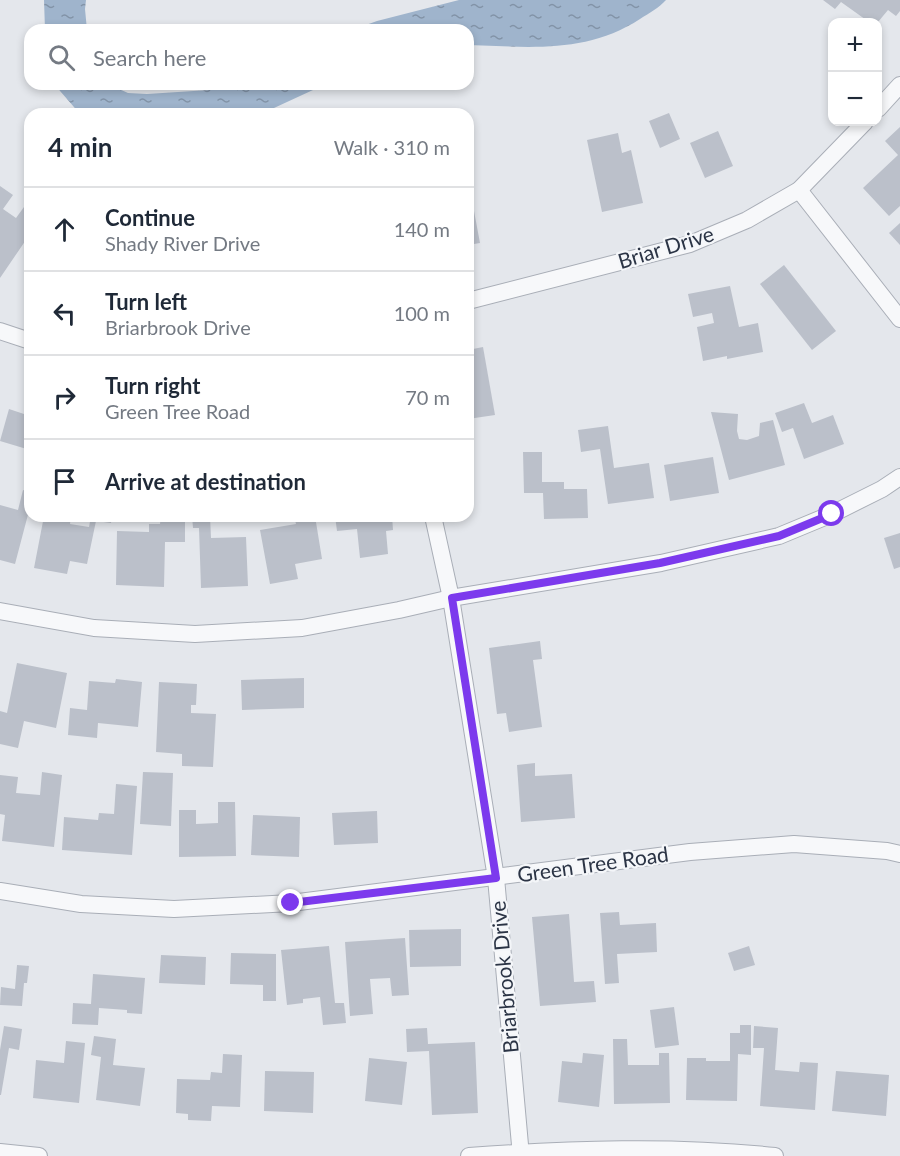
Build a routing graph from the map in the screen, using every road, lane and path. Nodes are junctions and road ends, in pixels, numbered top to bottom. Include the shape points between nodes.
1 (900, 85) edge
2 (882, 105) edge
3 (861, 126) edge
4 (799, 190) junction
5 (474, 300) edge
6 (900, 319) edge
7 (0, 331) edge
8 (24, 339) edge
9 (900, 477) edge
10 (434, 522) edge
11 (452, 598) junction
12 (0, 611) edge
13 (900, 854) edge
14 (496, 878) junction
15 (0, 891) edge
16 (0, 1152) edge
17 (521, 1154) edge
18 (39, 1156) edge
19 (469, 1156) edge
20 (776, 1156) edge

1 - 2 street
3 - 4 street, Briar Drive
4 - 5 street, Briar Drive via 747,220 690,244
4 - 6 street
7 - 8 street
9 - 11 street via 832,514 779,536 660,563
10 - 11 street, Briarbrook Drive
11 - 12 street via 302,628 195,634 94,628
11 - 14 street, Briarbrook Drive
13 - 14 street, Green Tree Road via 794,844 690,852
14 - 15 street, Green Tree Road via 291,903 174,909 81,904
14 - 17 street, Briarbrook Drive
16 - 18 street
17 - 19 street
17 - 20 street via 655,1149

